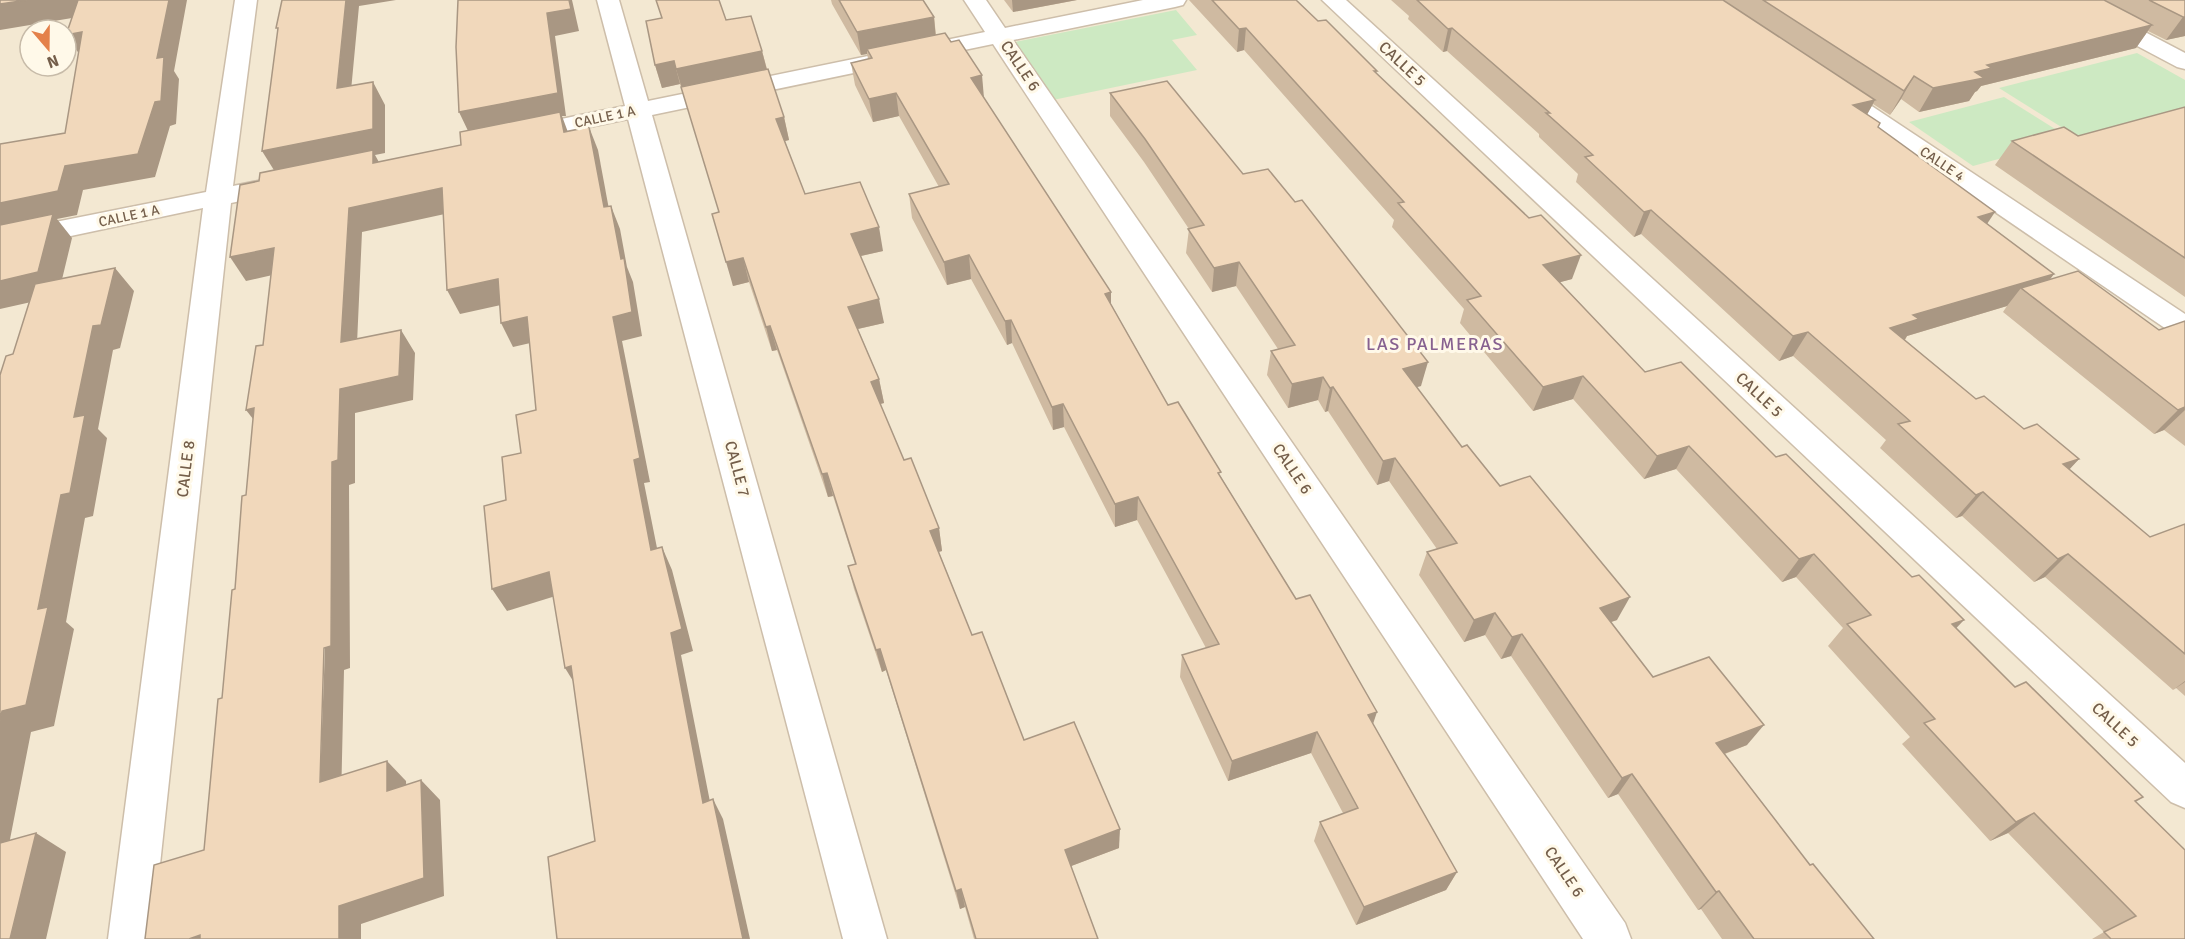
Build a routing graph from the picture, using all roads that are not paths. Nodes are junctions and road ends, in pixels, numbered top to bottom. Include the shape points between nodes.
1 (246, 0) edge
2 (608, 0) edge
3 (975, 0) edge
4 (1175, 0) edge
5 (1333, 0) edge
6 (2068, 0) edge
7 (1000, 36) junction
8 (2185, 62) edge
9 (1808, 74) edge
10 (639, 110) junction
11 (498, 139) edge
12 (300, 180) edge
13 (218, 197) junction
14 (0, 242) edge
15 (2185, 328) edge
16 (2185, 789) edge
17 (130, 939) edge
18 (865, 939) edge
19 (1608, 939) edge

1 - 13 street, CALLE 8
2 - 10 street, CALLE 7
3 - 7 street, CALLE 6
4 - 7 street, CALLE 1 A
5 - 16 street, CALLE 5
6 - 8 street
7 - 10 street, CALLE 1 A
7 - 19 street, CALLE 6
9 - 15 street, CALLE 4
10 - 11 street, CALLE 1 A
10 - 18 street, CALLE 7
12 - 13 street, CALLE 1 A
13 - 14 street, CALLE 1 A
13 - 17 street, CALLE 8

